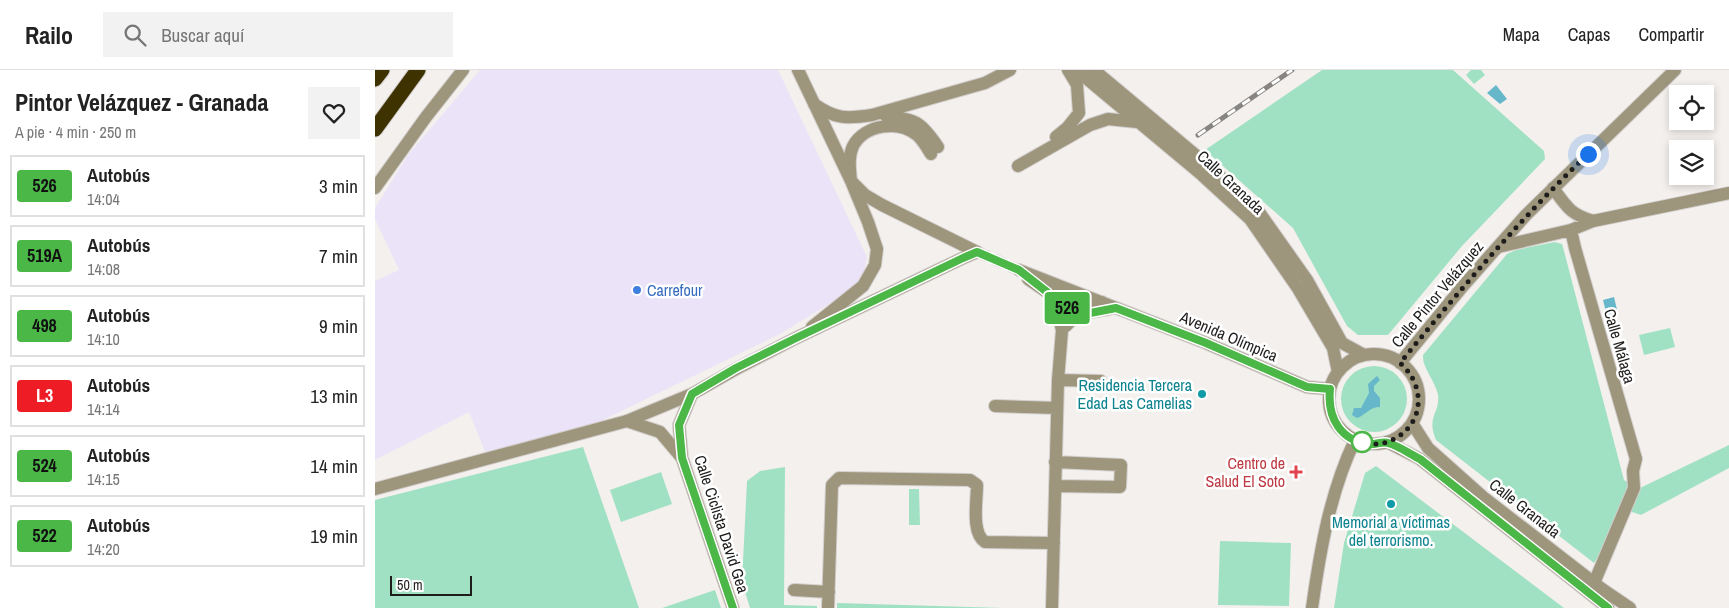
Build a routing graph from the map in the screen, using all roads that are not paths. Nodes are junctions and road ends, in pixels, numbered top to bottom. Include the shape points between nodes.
1 (381, 70) edge
2 (418, 70) edge
3 (463, 70) edge
4 (798, 70) edge
5 (809, 70) edge
6 (1010, 70) edge
7 (1068, 70) edge
8 (1080, 70) edge
9 (1093, 70) edge
10 (1675, 70) edge
11 (375, 79) edge
12 (807, 88) junction
13 (814, 104) junction
14 (872, 115) junction
15 (1137, 122) junction
16 (375, 129) edge
17 (851, 181) junction
18 (375, 188) edge
19 (1553, 188) junction
20 (1729, 193) edge
21 (1593, 221) junction
22 (1571, 230) junction
23 (1498, 246) junction
24 (1055, 302) junction
25 (1102, 302) junction
26 (1116, 308) junction
27 (1071, 309) junction
28 (1085, 314) junction
29 (1062, 330) junction
30 (796, 338) junction
31 (1365, 355) junction
32 (1400, 363) junction
33 (1338, 372) junction
34 (1058, 380) junction
35 (1101, 381) dead end
36 (1330, 389) junction
37 (692, 394) junction
38 (995, 406) dead end
39 (1057, 408) junction
40 (627, 421) junction
41 (1412, 423) junction
42 (1355, 440) junction
43 (1387, 442) junction
44 (682, 458) junction
45 (1055, 462) junction
46 (1055, 486) junction
47 (375, 489) edge
48 (1054, 544) junction
49 (1594, 583) junction
50 (795, 590) dead end
51 (829, 592) junction
52 (733, 608) edge
53 (828, 608) edge
54 (1052, 608) edge
55 (1312, 608) edge
56 (1608, 608) edge
57 (1630, 608) edge

1 - 11 highway
2 - 16 highway
3 - 18 street
4 - 12 street
5 - 12 street
6 - 14 street via 985,83
7 - 15 street via 1077,86 1079,113 1067,128 1019,166 1090,125 1108,119
8 - 15 street, Calle Granada
9 - 31 street, Calle Granada via 1210,166 1259,212 1307,280 1342,343
10 - 19 street, Calle Pintor Velázquez
12 - 13 street
13 - 14 street via 829,114 841,117
13 - 17 street
14 - 17 street via 907,119 919,124 925,128 934,151 907,129 889,126 870,130 853,147
15 - 33 street, Calle Granada via 1202,175 1250,220 1297,287 1333,348
17 - 30 street via 875,242 875,264 855,294
17 - 30 street via 882,205 977,252
19 - 21 street via 1577,217
19 - 23 street, Calle Pintor Velázquez
20 - 21 street, Calle Pintor Velázquez
21 - 22 street, Calle Pintor Velázquez
22 - 23 street, Calle Pintor Velázquez
22 - 49 street, Calle Málaga via 1635,458 1634,488
23 - 32 street, Calle Pintor Velázquez
24 - 25 street, Avenida Olímpica via 1019,270
24 - 27 street
24 - 29 street
25 - 26 street, Avenida Olímpica
25 - 27 street via 1081,302
26 - 28 street
26 - 36 street, Avenida Olímpica via 1307,387
27 - 28 street
27 - 29 street
28 - 29 street via 1068,322
29 - 34 street
30 - 37 street
31 - 32 street via 1390,357
31 - 33 street via 1349,361
32 - 41 street via 1416,383 1419,398
33 - 36 street
34 - 35 street
34 - 39 street
36 - 42 street via 1331,415 1338,427
37 - 40 street
37 - 44 street, Calle Ciclista David Gea via 679,425
38 - 39 street
39 - 45 street
40 - 44 street via 660,432
40 - 47 street
41 - 43 street via 1401,435
41 - 49 street, Calle Granada via 1428,448
42 - 43 street via 1373,444
42 - 55 street via 1344,462 1319,554
43 - 56 street, Calle Granada via 1420,459
44 - 52 street, Calle Ciclista David Gea
45 - 46 street
45 - 46 street via 1121,464 1120,487
46 - 48 street
48 - 51 street via 985,542 981,539 977,530 977,485 970,480 839,478 832,485
48 - 54 street
49 - 57 street, Calle Granada
50 - 51 street
51 - 53 street

